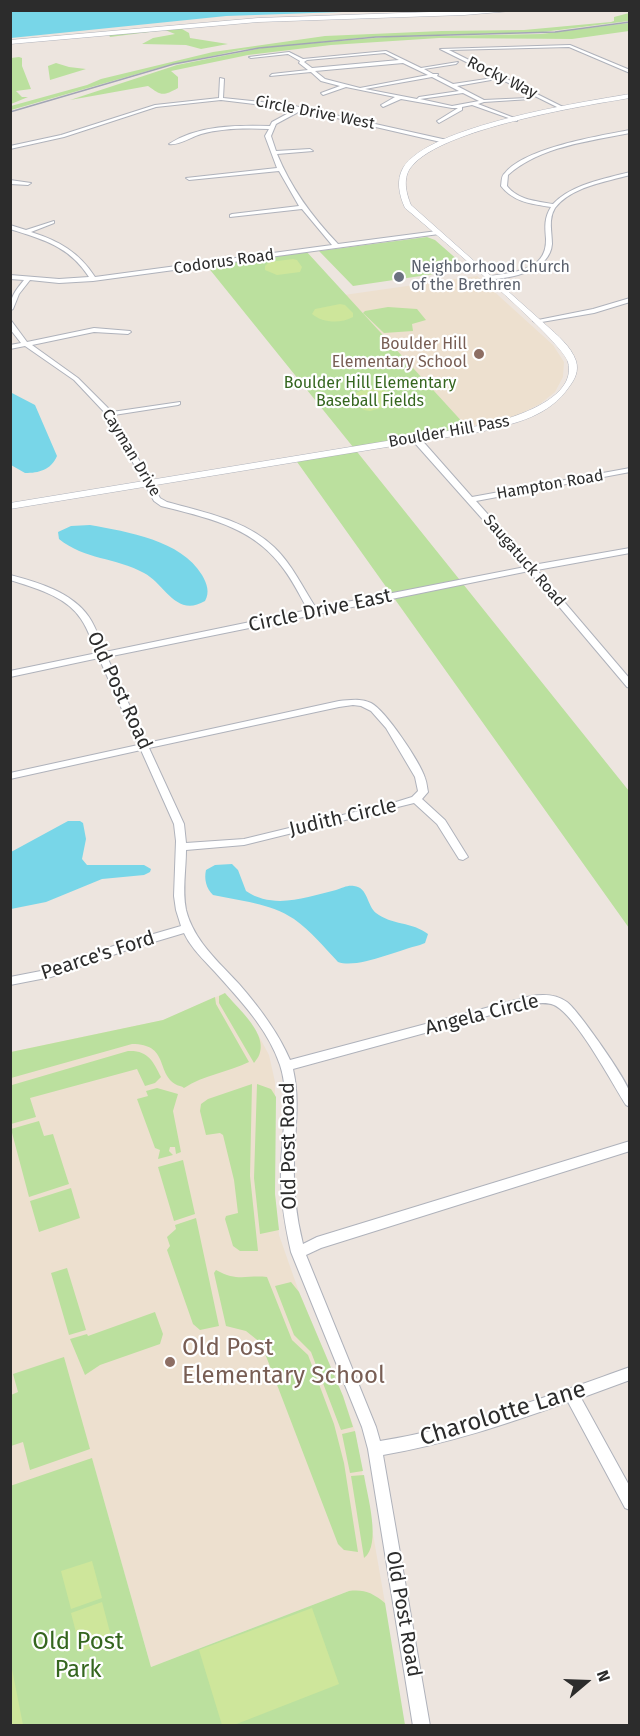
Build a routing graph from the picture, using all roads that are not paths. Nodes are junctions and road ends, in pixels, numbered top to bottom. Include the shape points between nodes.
1 (521, 10) edge
2 (10, 42) edge
3 (251, 57) dead end
4 (302, 60) junction
5 (408, 61) junction
6 (456, 63) dead end
7 (422, 68) junction
8 (311, 71) junction
9 (630, 72) edge
10 (273, 75) dead end
11 (436, 75) junction
12 (222, 79) dead end
13 (490, 79) dead end
14 (455, 85) junction
15 (344, 86) junction
16 (359, 89) junction
17 (466, 91) junction
18 (323, 94) dead end
19 (630, 96) edge
20 (400, 97) junction
21 (221, 99) junction
22 (528, 99) dead end
23 (413, 100) junction
24 (483, 101) junction
25 (473, 104) junction
26 (383, 106) dead end
27 (460, 106) junction
28 (301, 108) junction
29 (561, 108) junction
30 (515, 120) junction
31 (438, 122) dead end
32 (270, 128) junction
33 (630, 131) edge
34 (445, 141) junction
35 (172, 144) dead end
36 (10, 148) edge
37 (310, 151) dead end
38 (275, 153) junction
39 (281, 169) junction
40 (630, 173) edge
41 (189, 178) dead end
42 (10, 182) edge
43 (28, 183) dead end
44 (555, 206) junction
45 (303, 207) junction
46 (232, 216) dead end
47 (52, 222) dead end
48 (10, 227) edge
49 (26, 232) junction
50 (437, 233) junction
51 (337, 247) junction
52 (10, 277) edge
53 (487, 278) junction
54 (93, 279) junction
55 (27, 280) junction
56 (630, 300) edge
57 (10, 309) edge
58 (10, 321) edge
59 (536, 321) junction
60 (128, 332) dead end
61 (26, 343) junction
62 (10, 348) edge
63 (178, 403) dead end
64 (110, 414) junction
65 (416, 439) junction
66 (630, 470) edge
67 (147, 483) junction
68 (470, 500) junction
69 (10, 506) edge
70 (630, 550) edge
71 (531, 568) junction
72 (10, 577) edge
73 (314, 612) junction
74 (102, 655) junction
75 (10, 674) edge
76 (630, 685) edge
77 (145, 746) junction
78 (10, 776) edge
79 (416, 799) junction
80 (180, 847) junction
81 (463, 857) dead end
82 (186, 928) junction
83 (10, 981) edge
84 (286, 1066) junction
85 (630, 1102) edge
86 (630, 1146) edge
87 (298, 1252) junction
88 (630, 1373) edge
89 (572, 1394) junction
90 (375, 1449) junction
91 (630, 1503) edge
92 (422, 1725) edge

1 - 2 street via 246,21
3 - 4 street via 289,53
4 - 5 street via 380,52
4 - 8 street
5 - 7 street
5 - 8 street
6 - 7 street
7 - 11 street
8 - 10 street
8 - 15 street via 323,80
9 - 29 street, Rocky Way via 570,46 442,49
11 - 14 street
11 - 16 street
12 - 21 street
13 - 14 street
14 - 17 street
15 - 16 street
15 - 18 street
16 - 20 street
17 - 23 street
17 - 24 street
19 - 29 street, Boulder Hill Pass
20 - 23 street
20 - 26 street
21 - 28 street, Circle Drive West
21 - 36 street, Circle Drive West via 155,106
22 - 24 street
23 - 27 street
24 - 25 street
25 - 27 street
25 - 30 street
27 - 31 street
28 - 32 street
28 - 34 street, Circle Drive West
29 - 30 street, Boulder Hill Pass
30 - 34 street, Boulder Hill Pass
32 - 35 street via 219,128 192,134
32 - 38 street via 268,136
33 - 44 street via 551,151 518,164 505,175 504,186 511,194
34 - 50 street, Boulder Hill Pass via 414,159 402,179 408,206
37 - 38 street
38 - 39 street
39 - 41 street
39 - 45 street
40 - 44 street via 572,193
42 - 43 street
44 - 53 street via 545,225 548,252 543,261 532,268
45 - 46 street
45 - 51 street
47 - 49 street
48 - 49 street
49 - 54 street via 72,252
50 - 51 street, Codorus Road
50 - 53 street, Boulder Hill Pass
51 - 54 street, Codorus Road
52 - 55 street, Codorus Road
53 - 59 street, Boulder Hill Pass
54 - 55 street, Codorus Road
55 - 57 street
56 - 59 street
58 - 61 street, Cayman Drive
59 - 65 street, Boulder Hill Pass via 572,362 571,378 562,393 521,419
60 - 61 street via 94,330
61 - 62 street
61 - 64 street, Cayman Drive via 76,379
63 - 64 street
64 - 67 street, Cayman Drive
65 - 67 street, Boulder Hill Pass
65 - 68 street, Saugatuck Road
66 - 68 street, Hampton Road
67 - 69 street, Boulder Hill Pass
67 - 73 street, Cayman Drive via 164,504 214,518 258,538 281,559
68 - 71 street, Saugatuck Road
70 - 71 street, Circle Drive East
71 - 73 street, Circle Drive East
71 - 76 street, Saugatuck Road
72 - 74 street, Old Post Road via 70,602 85,618
73 - 74 street, Circle Drive East
74 - 75 street, Circle Drive East
74 - 77 street, Old Post Road
77 - 78 street
77 - 79 street, Judith Circle via 339,704 364,704 380,715 420,777 423,792
77 - 80 street, Old Post Road via 179,824
79 - 80 street, Judith Circle via 244,842
79 - 81 street via 441,822
80 - 82 street, Old Post Road via 177,891
82 - 83 street, Pearce's Ford via 47,974
82 - 84 street, Old Post Road via 270,1033
84 - 85 street, Angela Circle via 543,998 554,1000 572,1013
84 - 87 street, Old Post Road via 290,1083 288,1198
86 - 87 street
87 - 90 street, Old Post Road
88 - 89 street, Charolotte Lane
89 - 90 street, Charolotte Lane via 441,1437
89 - 91 street
90 - 92 street, Old Post Road

